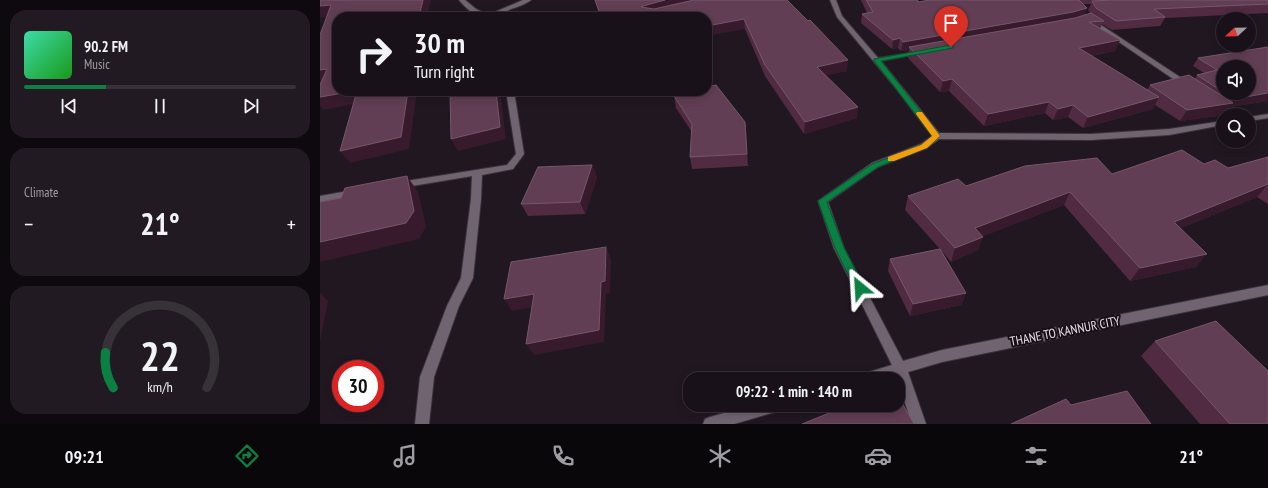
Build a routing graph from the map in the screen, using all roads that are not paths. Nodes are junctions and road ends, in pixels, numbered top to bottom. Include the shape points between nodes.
1 (462, 0) edge
2 (528, 0) edge
3 (833, 0) edge
4 (474, 12) edge
5 (500, 12) edge
6 (1086, 18) edge
7 (931, 50) edge
8 (876, 60) junction
9 (1195, 89) edge
10 (511, 96) edge
11 (1208, 98) edge
12 (1223, 108) edge
13 (1268, 116) edge
14 (1256, 118) edge
15 (1216, 124) edge
16 (937, 136) junction
17 (477, 173) junction
18 (392, 186) edge
19 (363, 191) edge
20 (320, 199) edge
21 (1268, 290) edge
22 (900, 368) junction
23 (887, 372) edge
24 (751, 412) edge
25 (422, 424) edge
26 (710, 424) edge
27 (919, 424) edge

1 - 4 street
2 - 5 street
3 - 8 street via 838,16
6 - 9 street
7 - 8 street
8 - 16 street
10 - 17 street via 520,154 510,167
11 - 12 street
13 - 14 street
15 - 16 street via 1169,132 1091,137
16 - 22 street via 924,146 875,165 823,201 840,248
17 - 18 street
17 - 25 street via 467,278 453,306 427,377
19 - 20 street
21 - 22 street, THANE TO KANNUR CITY via 942,356
22 - 23 street, THANE TO KANNUR CITY
22 - 27 street
24 - 26 street

